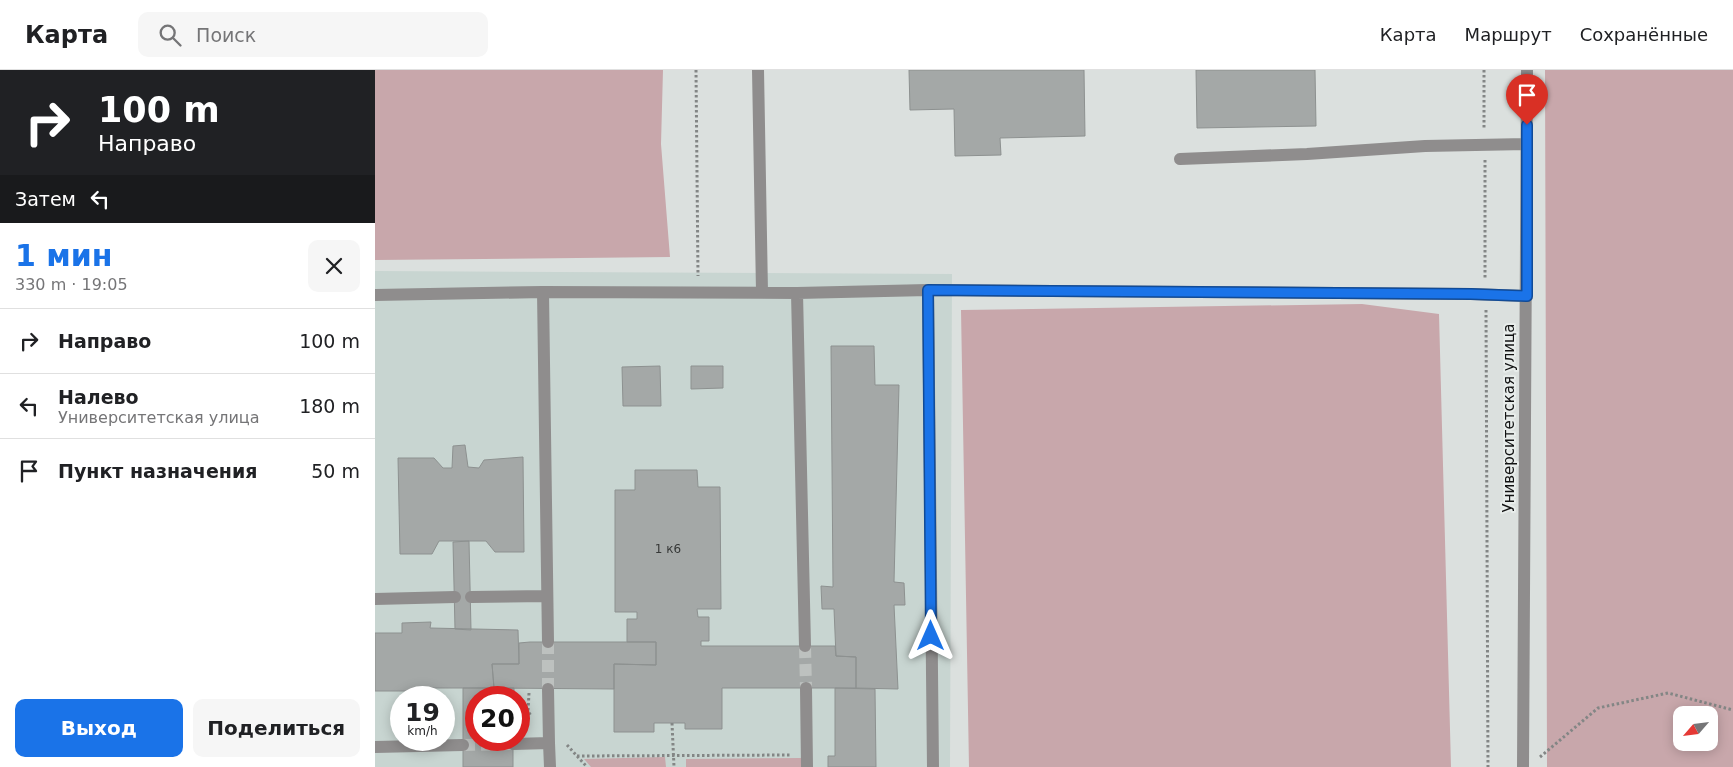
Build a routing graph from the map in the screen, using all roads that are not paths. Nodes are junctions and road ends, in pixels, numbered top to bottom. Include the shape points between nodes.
1 (758, 70) edge
2 (1527, 70) edge
3 (1527, 144) junction
4 (1180, 159) dead end
5 (928, 290) junction
6 (543, 292) junction
7 (762, 292) junction
8 (797, 293) junction
9 (375, 295) edge
10 (1527, 296) junction
11 (547, 596) junction
12 (455, 597) dead end
13 (471, 597) dead end
14 (375, 599) edge
15 (548, 642) tunnel mouth
16 (805, 646) tunnel mouth
17 (806, 688) tunnel mouth
18 (548, 689) tunnel mouth
19 (549, 743) junction
20 (463, 744) tunnel mouth
21 (530, 744) edge
22 (375, 747) edge
23 (807, 761) edge
24 (550, 767) edge
25 (933, 767) edge
26 (1523, 767) edge

1 - 7 street
2 - 3 street, Университетская улица
3 - 4 street
3 - 10 street, Университетская улица
5 - 8 street
5 - 10 street
5 - 25 street
6 - 7 street
6 - 9 street
6 - 11 street
7 - 8 street
8 - 16 street
10 - 26 street, Университетская улица
11 - 13 street
11 - 15 street
12 - 14 street
17 - 23 street
18 - 19 street
19 - 21 street
19 - 24 street
20 - 22 street

